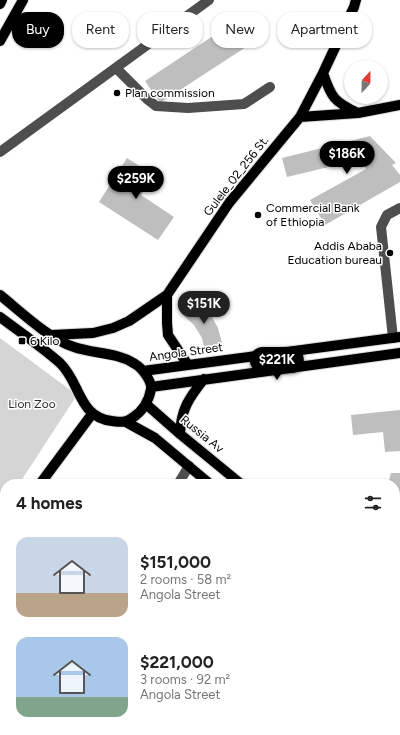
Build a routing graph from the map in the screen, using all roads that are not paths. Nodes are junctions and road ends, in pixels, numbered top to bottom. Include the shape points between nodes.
1 (2, 0) edge
2 (23, 0) edge
3 (209, 0) edge
4 (356, 0) edge
5 (0, 4) edge
6 (0, 41) edge
7 (116, 68) junction
8 (323, 73) junction
9 (270, 87) dead end
10 (400, 104) edge
11 (358, 113) junction
12 (300, 118) junction
13 (0, 152) edge
14 (400, 208) edge
15 (0, 295) edge
16 (167, 295) junction
17 (0, 317) edge
18 (51, 335) junction
19 (396, 338) edge
20 (400, 353) edge
21 (188, 365) junction
22 (142, 371) junction
23 (204, 379) junction
24 (151, 387) junction
25 (146, 404) junction
26 (92, 414) junction
27 (126, 422) junction
28 (180, 434) junction
29 (189, 466) junction
30 (44, 479) edge
31 (181, 479) edge
32 (204, 479) edge
33 (235, 479) edge

1 - 5 main road
2 - 6 main road
3 - 7 street
4 - 8 main road, Gulele_02_256 St.
7 - 9 street via 156,106 188,108 244,104
7 - 13 street
8 - 11 main road via 333,97 341,105
8 - 12 main road, Gulele_02_256 St.
10 - 11 main road
11 - 12 main road
12 - 16 main road, Gulele_02_256 St. via 229,203
14 - 19 street via 387,215 381,227
15 - 18 main road
16 - 18 main road, Gulele_02_256 St. via 129,321 113,328 93,333
16 - 21 main road via 168,335
17 - 26 main road via 61,364 73,379
18 - 22 main road via 73,347 126,358
19 - 21 main road, Angola Street
20 - 23 main road
21 - 22 main road, Angola Street
22 - 24 main road
23 - 24 main road
23 - 28 main road via 189,398 183,413
24 - 25 main road
25 - 27 main road via 137,415
25 - 28 main road, Russia Av
26 - 27 main road via 106,420
26 - 30 main road
27 - 29 main road via 155,438
28 - 33 main road, Russia Av
29 - 31 street
29 - 32 main road

